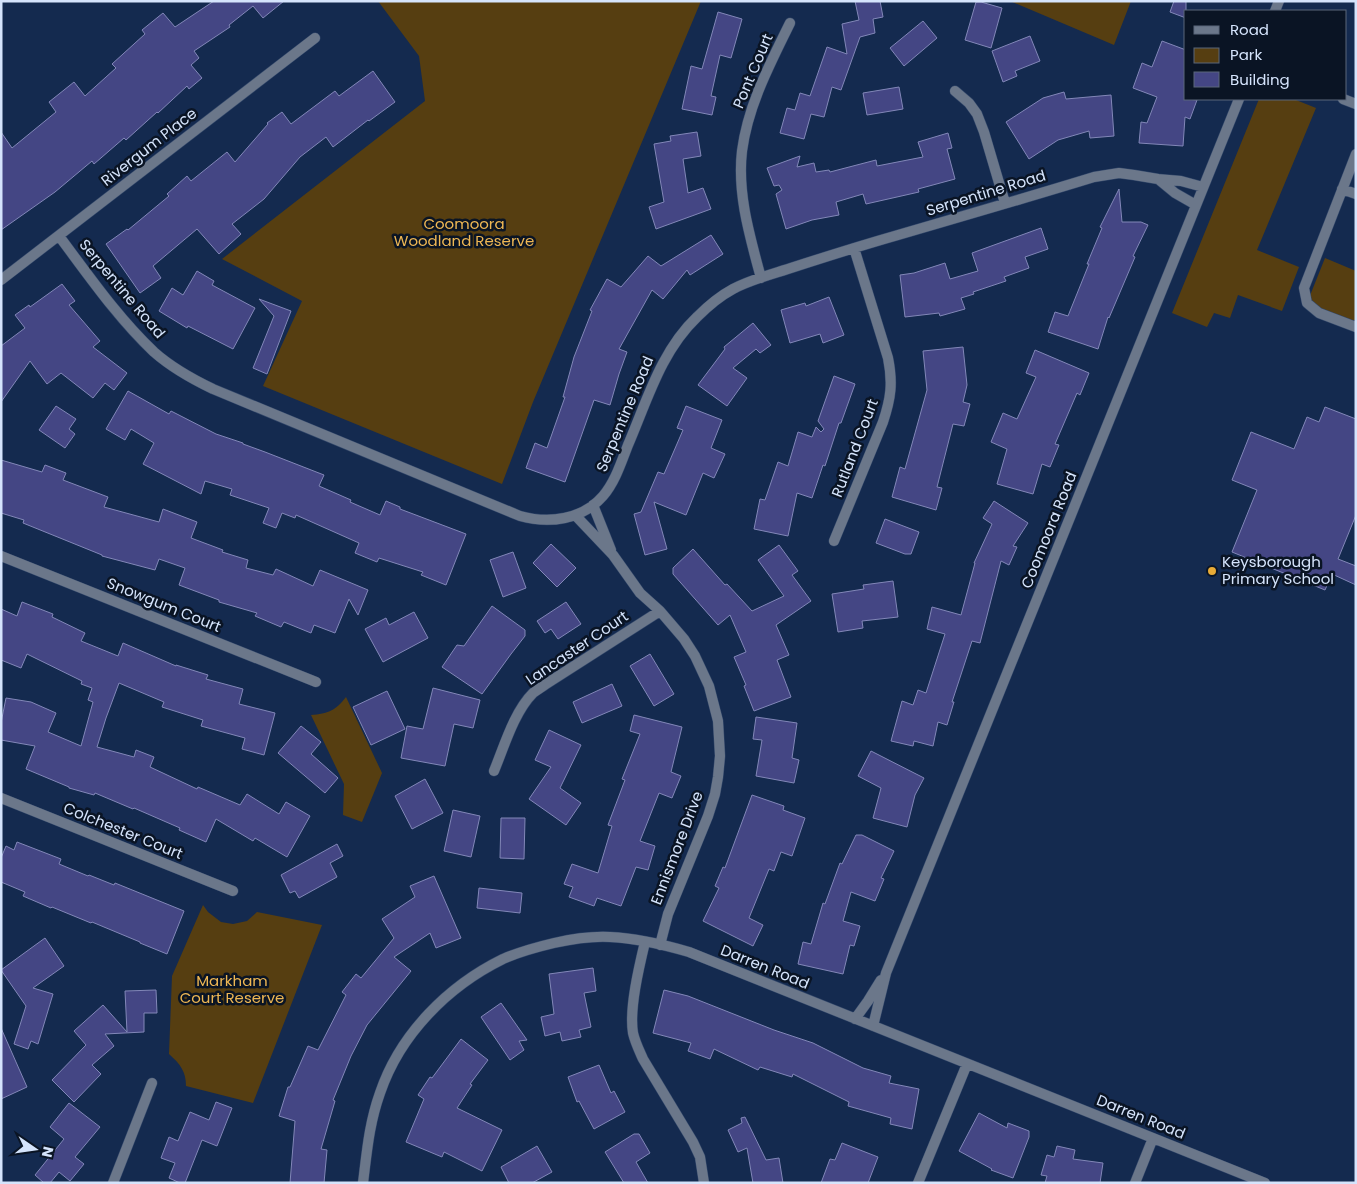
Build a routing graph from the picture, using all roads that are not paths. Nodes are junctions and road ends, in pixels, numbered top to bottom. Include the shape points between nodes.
1 (790, 23) dead end
2 (315, 38) dead end
3 (955, 91) dead end
4 (1239, 100) edge
5 (1356, 154) edge
6 (1157, 179) junction
7 (1203, 186) junction
8 (1342, 189) junction
9 (1356, 194) edge
10 (1005, 203) junction
11 (1196, 205) junction
12 (59, 236) junction
13 (854, 248) junction
14 (761, 278) junction
15 (1, 280) edge
16 (1356, 327) edge
17 (593, 504) junction
18 (575, 515) junction
19 (834, 541) dead end
20 (613, 555) junction
21 (1, 556) edge
22 (660, 611) junction
23 (316, 682) dead end
24 (494, 771) dead end
25 (1, 798) edge
26 (233, 891) dead end
27 (645, 942) junction
28 (660, 945) junction
29 (886, 973) junction
30 (855, 1019) junction
31 (873, 1026) junction
32 (966, 1064) junction
33 (152, 1083) dead end
34 (1153, 1138) junction
35 (365, 1182) edge
36 (113, 1183) edge
37 (704, 1183) edge
38 (918, 1183) edge
39 (1135, 1183) edge
40 (1265, 1183) edge

1 - 14 street, Pont Court via 762,82 742,151 745,208
2 - 12 street, Rivergum Place
3 - 10 street via 977,114
4 - 7 street, Coomoora Road
5 - 8 street
6 - 7 street, Serpentine Road
6 - 10 street, Serpentine Road via 1119,173
6 - 11 street, Serpentine Road
7 - 11 street, Coomoora Road
8 - 9 street
8 - 16 street via 1304,288 1307,304 1319,313
10 - 13 street, Serpentine Road
11 - 29 street, Coomoora Road
12 - 15 street, Rivergum Place
12 - 18 street, Serpentine Road via 130,327 156,353 194,379 520,516 554,520
13 - 14 street, Serpentine Road
13 - 19 street, Rutland Court via 888,358 891,391 883,422
14 - 17 street, Serpentine Road via 732,289 713,302 679,338 658,372 615,478
17 - 18 street, Serpentine Road
17 - 20 street, Ennismore Drive
18 - 20 street, Ennismore Drive
20 - 22 street, Ennismore Drive via 640,593
21 - 23 street, Snowgum Court
22 - 24 street, Lancaster Court via 534,693 516,718
22 - 28 street, Ennismore Drive via 684,639 710,686 718,721 720,756 715,794 668,914
25 - 26 street, Colchester Court
27 - 28 street, Darren Road
27 - 35 street, Darren Road via 611,937 566,940 502,960 455,988 425,1017 390,1070 373,1115 367,1143
27 - 37 street via 633,1004 633,1033 643,1059 700,1156
28 - 30 street, Darren Road via 689,952
29 - 30 street, Coomoora Road
29 - 31 street, Coomoora Road
30 - 31 street, Darren Road
31 - 32 street, Darren Road
32 - 34 street, Darren Road
32 - 38 street
33 - 36 street
34 - 39 street
34 - 40 street, Darren Road

